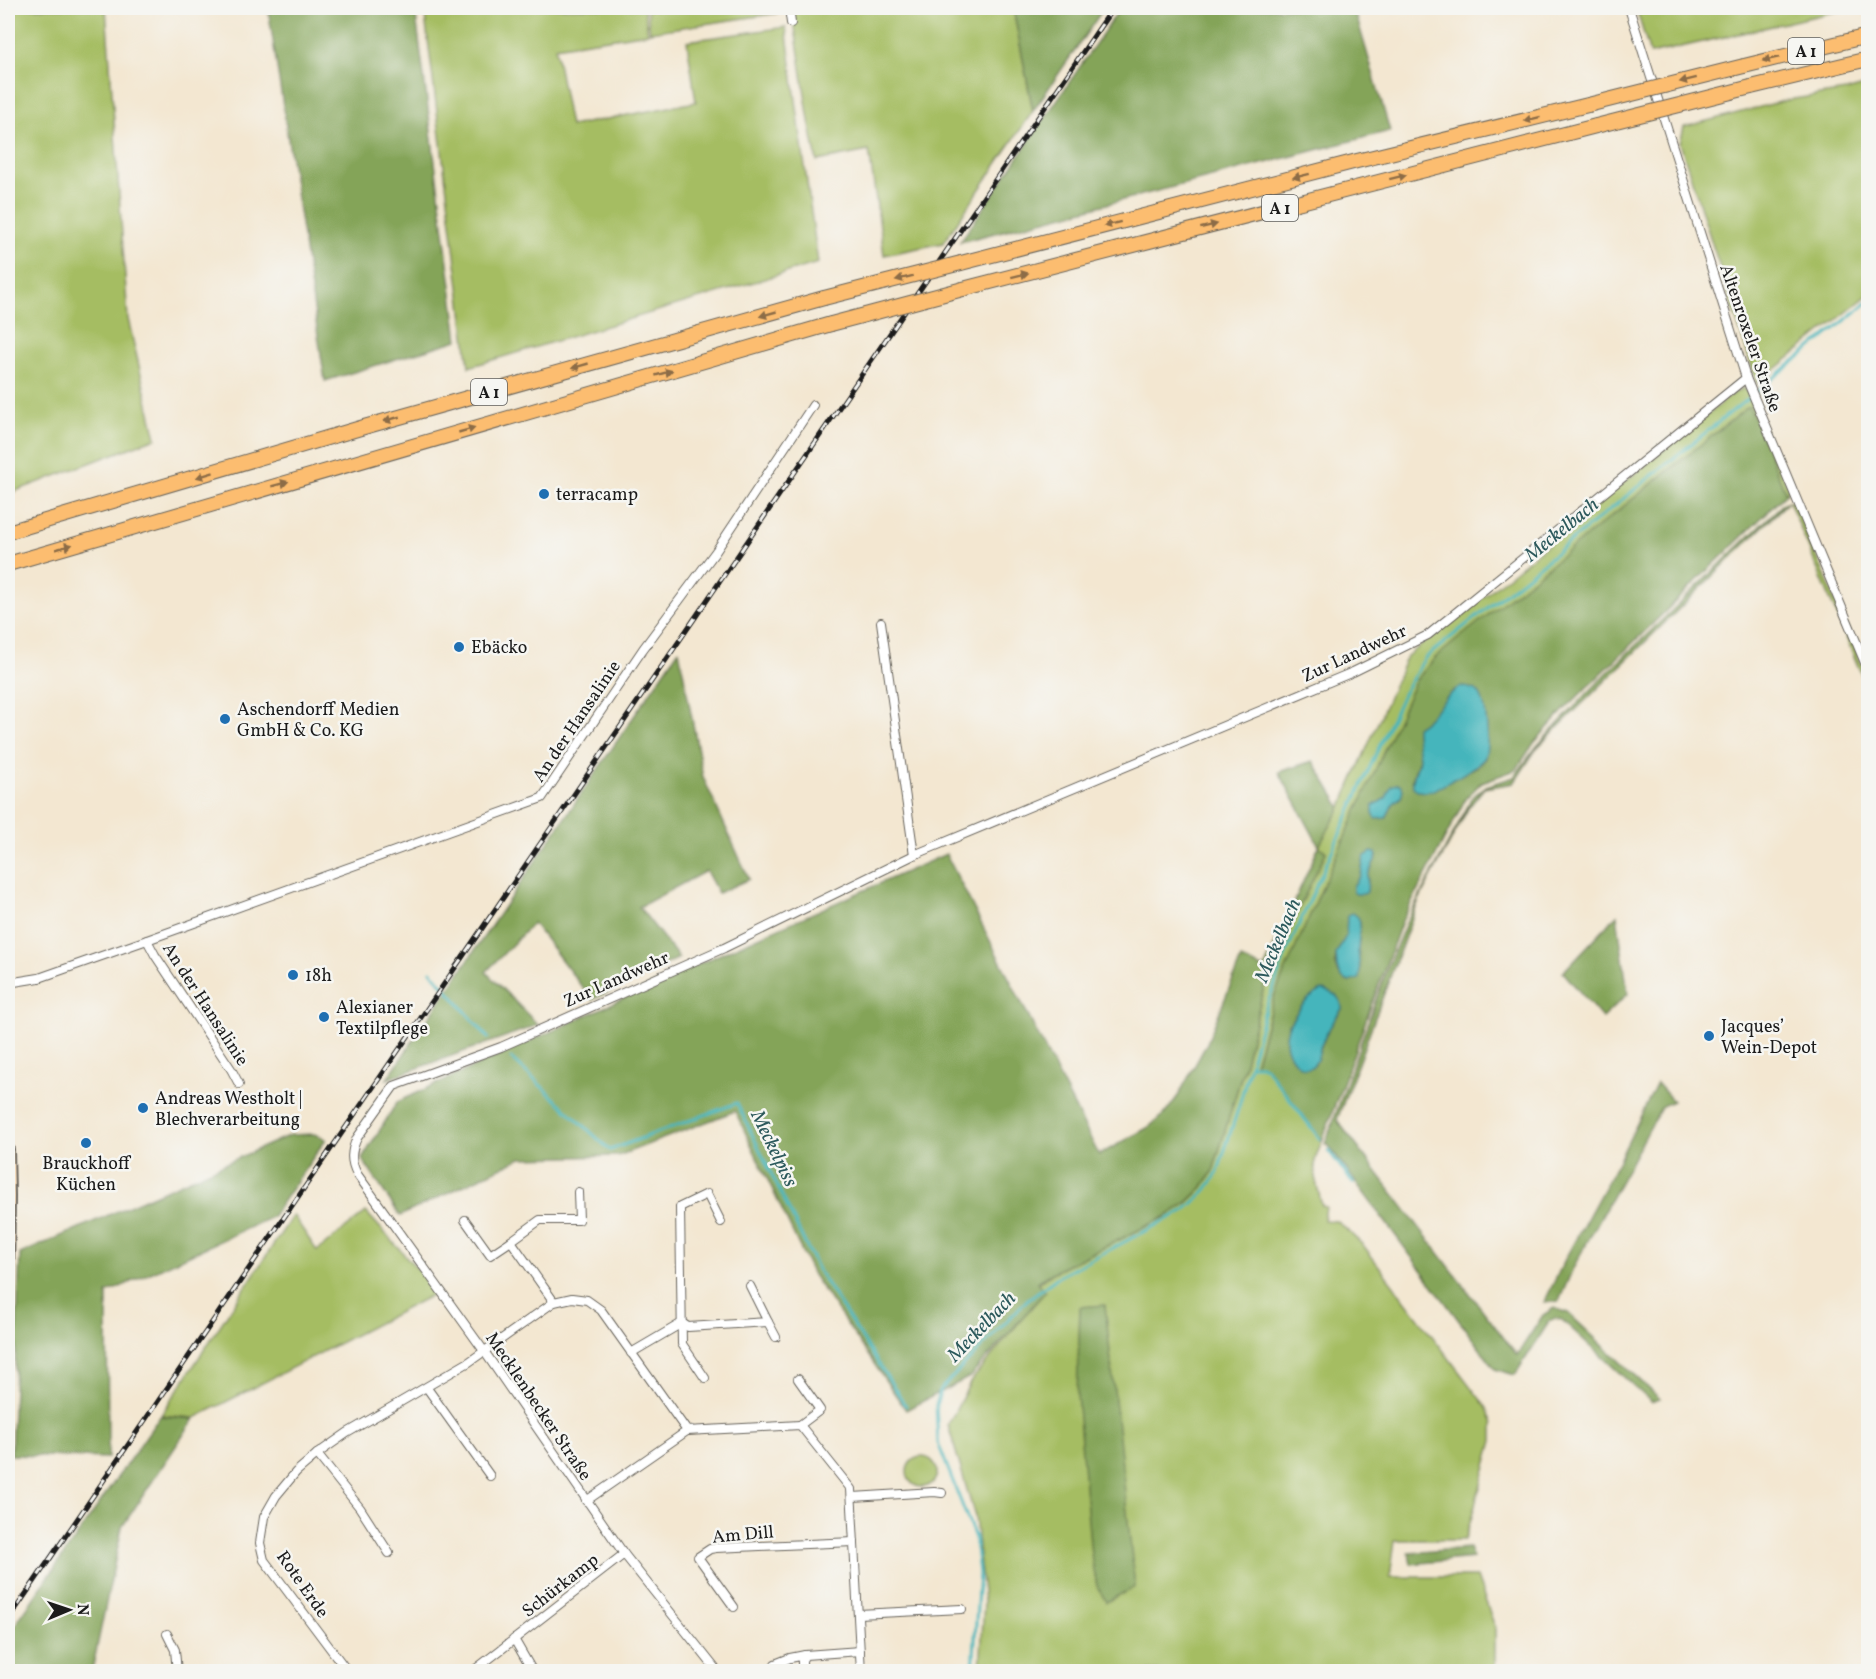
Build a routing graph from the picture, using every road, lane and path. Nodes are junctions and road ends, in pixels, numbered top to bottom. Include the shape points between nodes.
1 (789, 8) edge
2 (1629, 8) edge
3 (791, 23) dead end
4 (1869, 36) edge
5 (1869, 59) edge
6 (1747, 382) junction
7 (813, 405) dead end
8 (12, 531) edge
9 (8, 564) edge
10 (881, 622) dead end
11 (1869, 670) edge
12 (914, 855) junction
13 (147, 940) junction
14 (8, 983) edge
15 (239, 1084) dead end
16 (8, 1149) edge
17 (352, 1149) joint
18 (578, 1192) dead end
19 (465, 1220) dead end
20 (721, 1222) dead end
21 (511, 1241) junction
22 (8, 1257) edge
23 (8, 1284) edge
24 (750, 1286) dead end
25 (554, 1302) junction
26 (768, 1322) junction
27 (682, 1323) junction
28 (777, 1337) dead end
29 (484, 1351) junction
30 (631, 1353) junction
31 (705, 1377) dead end
32 (798, 1379) dead end
33 (427, 1388) junction
34 (800, 1425) junction
35 (687, 1431) junction
36 (317, 1454) junction
37 (490, 1476) dead end
38 (942, 1493) dead end
39 (853, 1497) junction
40 (586, 1501) junction
41 (854, 1542) junction
42 (389, 1553) dead end
43 (624, 1554) junction
44 (734, 1607) dead end
45 (962, 1609) dead end
46 (858, 1614) junction
47 (167, 1634) dead end
48 (514, 1639) junction
49 (860, 1651) junction
50 (805, 1654) junction
51 (775, 1664) dead end
52 (177, 1671) edge
53 (348, 1671) edge
54 (472, 1671) edge
55 (533, 1671) edge
56 (718, 1671) edge
57 (802, 1671) edge
58 (861, 1671) edge

1 - 3 street
2 - 6 street, Altenroxeler Straße
4 -> 8 highway, A 1, bridge via 1357,161 824,298
9 -> 5 highway, A 1, bridge via 831,324
6 - 11 street, Altenroxeler Straße
6 - 12 street, Zur Landwehr via 1428,635 1353,672
7 - 13 street, An der Hansalinie via 716,551 643,649 542,798
10 - 12 street
12 - 17 street, Zur Landwehr via 724,948 526,1036 394,1086
13 - 14 street, An der Hansalinie via 48,976
13 - 15 street, An der Hansalinie
16 - 22 main road
17 - 29 street, Mecklenbecker Straße via 352,1166 357,1174
18 - 21 street via 579,1220 540,1220
19 - 21 street via 490,1255
20 - 27 street via 707,1194 680,1207
21 - 25 street
22 - 23 main road
24 - 26 street
25 - 29 street
25 - 30 street via 587,1300 601,1310
26 - 27 street via 688,1327
26 - 28 street
27 - 30 street
27 - 31 street via 682,1344
29 - 33 street, Rote Erde
29 - 40 street, Mecklenbecker Straße
30 - 35 street
32 - 34 street via 820,1410
33 - 36 street, Rote Erde
33 - 37 street
34 - 35 street
34 - 39 street via 851,1489
35 - 40 street
36 - 42 street via 360,1508
36 - 53 street, Rote Erde via 276,1496 264,1517 260,1543 264,1560
38 - 39 street
39 - 41 street
40 - 43 street, Mecklenbecker Straße
41 - 44 street, Am Dill via 710,1549 698,1557
41 - 46 street
43 - 48 street, Schürkamp
43 - 56 street, Mecklenbecker Straße
45 - 46 street
46 - 49 street
47 - 52 street via 175,1650
48 - 54 street, Schürkamp
48 - 55 street, Schürkamp
49 - 50 street
49 - 58 street
50 - 51 street
50 - 57 street

